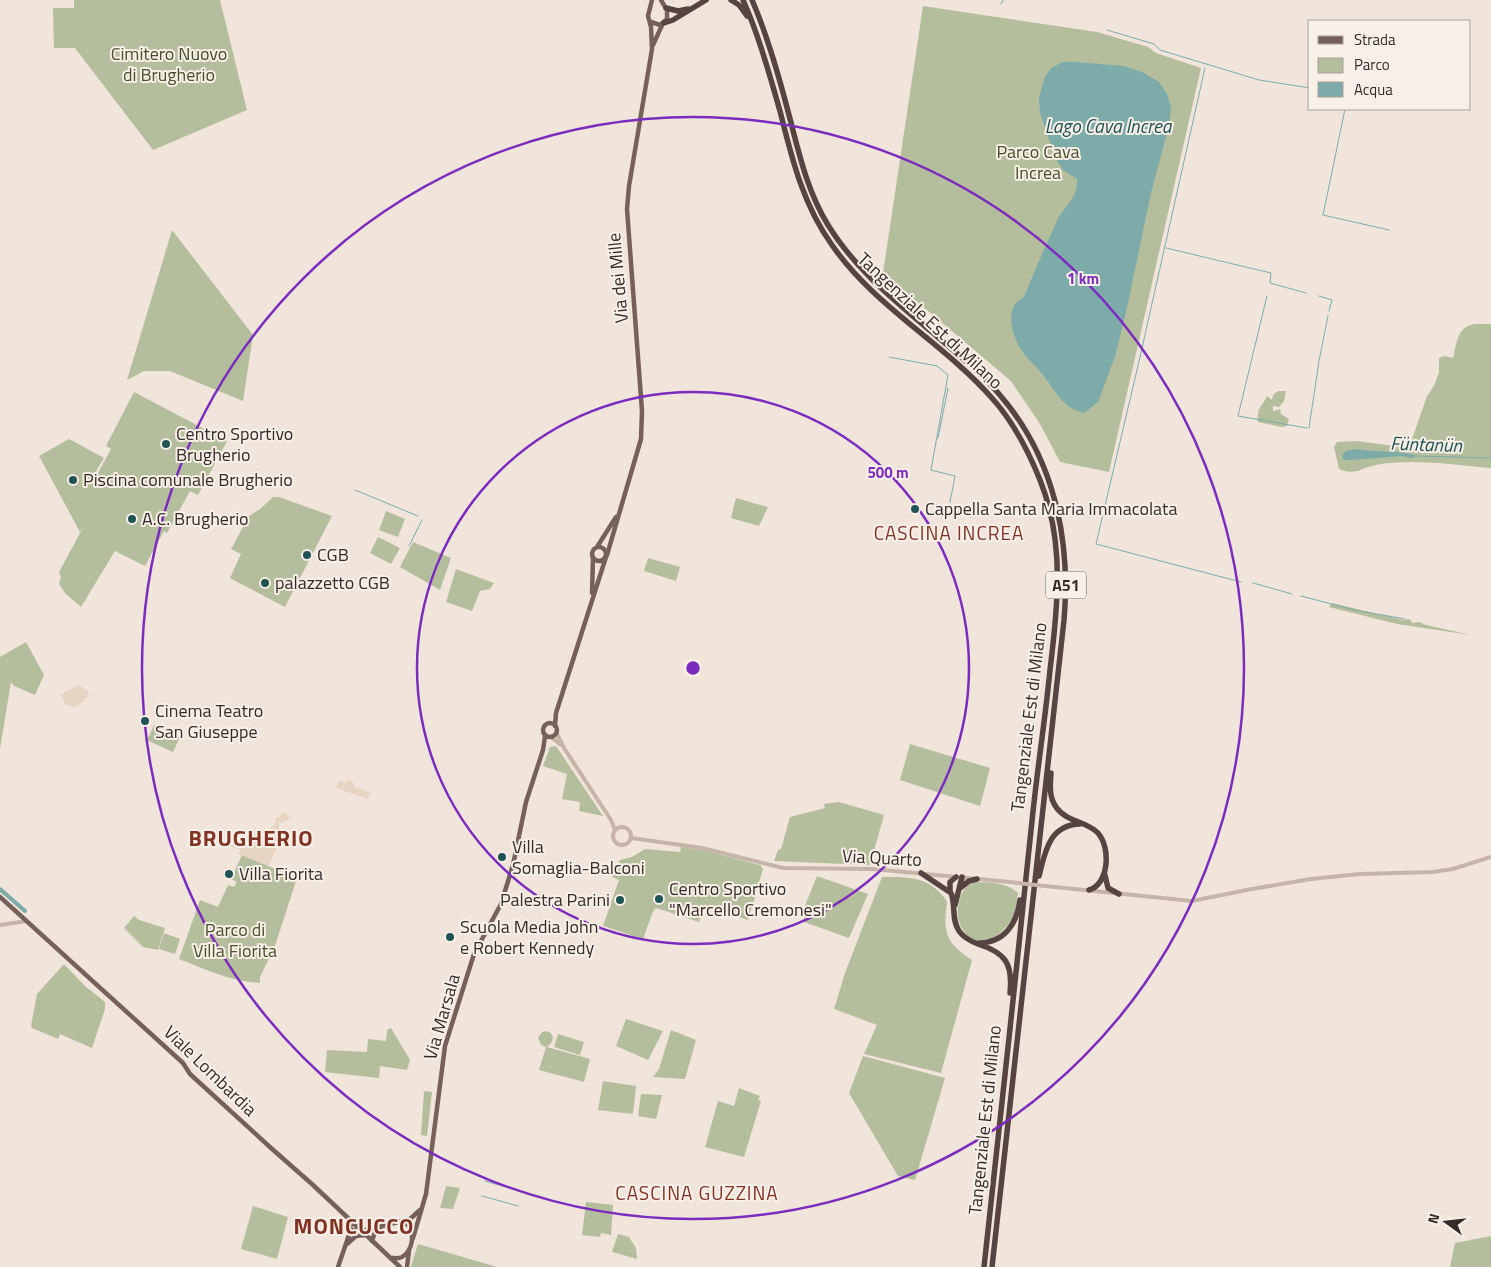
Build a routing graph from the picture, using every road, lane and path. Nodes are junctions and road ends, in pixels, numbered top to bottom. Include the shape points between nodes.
1 (652, 0) edge
2 (661, 0) edge
3 (702, 0) edge
4 (706, 0) edge
5 (731, 0) edge
6 (743, 0) edge
7 (752, 0) edge
8 (665, 7) junction
9 (650, 10) junction
10 (650, 22) junction
11 (664, 23) junction
12 (754, 26) junction
13 (652, 48) junction
14 (622, 504) junction
15 (597, 547) junction
16 (606, 556) junction
17 (593, 557) junction
18 (589, 607) junction
19 (555, 716) junction
20 (549, 723) junction
21 (555, 726) junction
22 (556, 732) junction
23 (1052, 734) junction
24 (549, 736) junction
25 (564, 748) junction
26 (1032, 817) junction
27 (612, 820) junction
28 (1083, 824) junction
29 (624, 827) junction
30 (615, 830) junction
31 (631, 837) junction
32 (1491, 857) edge
33 (921, 873) junction
34 (959, 877) junction
35 (977, 879) junction
36 (1102, 883) junction
37 (959, 890) junction
38 (1089, 890) junction
39 (950, 892) junction
40 (1034, 892) junction
41 (1102, 892) junction
42 (1119, 894) junction
43 (0, 897) edge
44 (954, 912) junction
45 (28, 921) junction
46 (0, 925) edge
47 (973, 942) junction
48 (1009, 1044) junction
49 (422, 1208) junction
50 (351, 1221) junction
51 (398, 1222) junction
52 (383, 1226) junction
53 (359, 1229) junction
54 (350, 1232) junction
55 (365, 1235) junction
56 (356, 1236) junction
57 (413, 1238) junction
58 (372, 1241) junction
59 (410, 1246) junction
60 (345, 1247) junction
61 (391, 1258) junction
62 (338, 1267) edge
63 (400, 1267) edge
64 (407, 1267) edge
65 (984, 1267) edge
66 (992, 1267) edge

1 - 9 main road
2 - 8 main road
3 - 8 highway via 681,11
4 - 11 highway
5 - 12 highway via 742,8
6 - 12 highway, Tangenziale Est di Milano / A51
7 - 23 highway, Tangenziale Est di Milano / A51 via 774,59 806,177 828,224 864,273 996,390 1027,433 1046,473 1062,530 1066,581
8 - 9 main road via 655,6
8 - 11 main road via 667,17
9 - 10 main road
10 - 11 main road via 656,25
10 - 13 main road, Via dei Mille
11 - 13 main road, Via dei Mille
12 - 26 highway, Tangenziale Est di Milano / A51 via 796,174 822,231 862,282 996,402 1022,441 1044,490 1056,543 1058,589
13 - 14 main road, Via dei Mille via 627,212 642,433
14 - 15 main road, Via dei Mille
14 - 16 main road, Via dei Mille
15 - 16 main road via 604,548
15 - 17 main road
16 - 17 main road via 600,562
16 - 18 main road, Via dei Mille
17 - 18 main road, Via dei Mille
18 - 19 main road, Via dei Mille
19 - 20 main road, Via dei Mille
19 - 21 main road, Via dei Mille
20 - 21 main road
20 - 24 main road via 543,728
21 - 22 main road
22 - 24 main road
22 - 25 street
23 - 28 highway via 1052,798 1061,813
23 - 40 highway, Tangenziale Est di Milano / A51
24 - 25 street
24 - 49 main road, Via Marsala via 526,802 514,864 500,904 474,954 445,1046
25 - 27 street
26 - 47 highway via 1020,904 1014,921 997,940
26 - 48 highway, Tangenziale Est di Milano / A51
27 - 29 street
27 - 30 street
28 - 36 highway via 1095,830 1106,850
28 - 40 highway via 1065,827 1053,837 1044,854
29 - 30 street
29 - 31 street
30 - 31 street via 613,837 618,844 626,844
31 - 33 street, Via Quarto via 705,848 779,867
32 - 42 street, Via Quarto via 1433,872 1311,879 1192,901
33 - 34 street, Via Quarto
33 - 39 highway
34 - 35 street, Via Quarto
34 - 37 highway
34 - 39 highway via 950,882
35 - 37 highway
35 - 38 street, Via Quarto, bridge
36 - 38 highway
36 - 41 highway via 1105,889
36 - 42 highway
37 - 44 highway
38 - 41 street, Via Quarto
39 - 44 highway
40 - 66 highway, Tangenziale Est di Milano / A51
41 - 42 street, Via Quarto
43 - 45 main road, Viale Lombardia
44 - 47 highway via 959,931
45 - 46 street
45 - 50 main road, Viale Lombardia
47 - 48 highway via 998,952 1009,967
48 - 65 highway, Tangenziale Est di Milano / A51
49 - 51 main road via 413,1218
49 - 57 main road, Via Marsala
50 - 53 main road, Viale Lombardia
50 - 54 main road
51 - 52 main road
51 - 57 main road via 408,1225
52 - 53 main road
52 - 58 main road
53 - 54 main road
53 - 55 main road, Viale Lombardia
53 - 56 main road
54 - 60 main road
55 - 56 main road
55 - 58 main road, Viale Lombardia
56 - 60 main road
57 - 59 main road, Via Marsala
58 - 61 main road, Viale Lombardia
59 - 61 main road via 404,1256
59 - 64 main road, Via Marsala
60 - 62 main road
61 - 63 main road, Viale Lombardia

